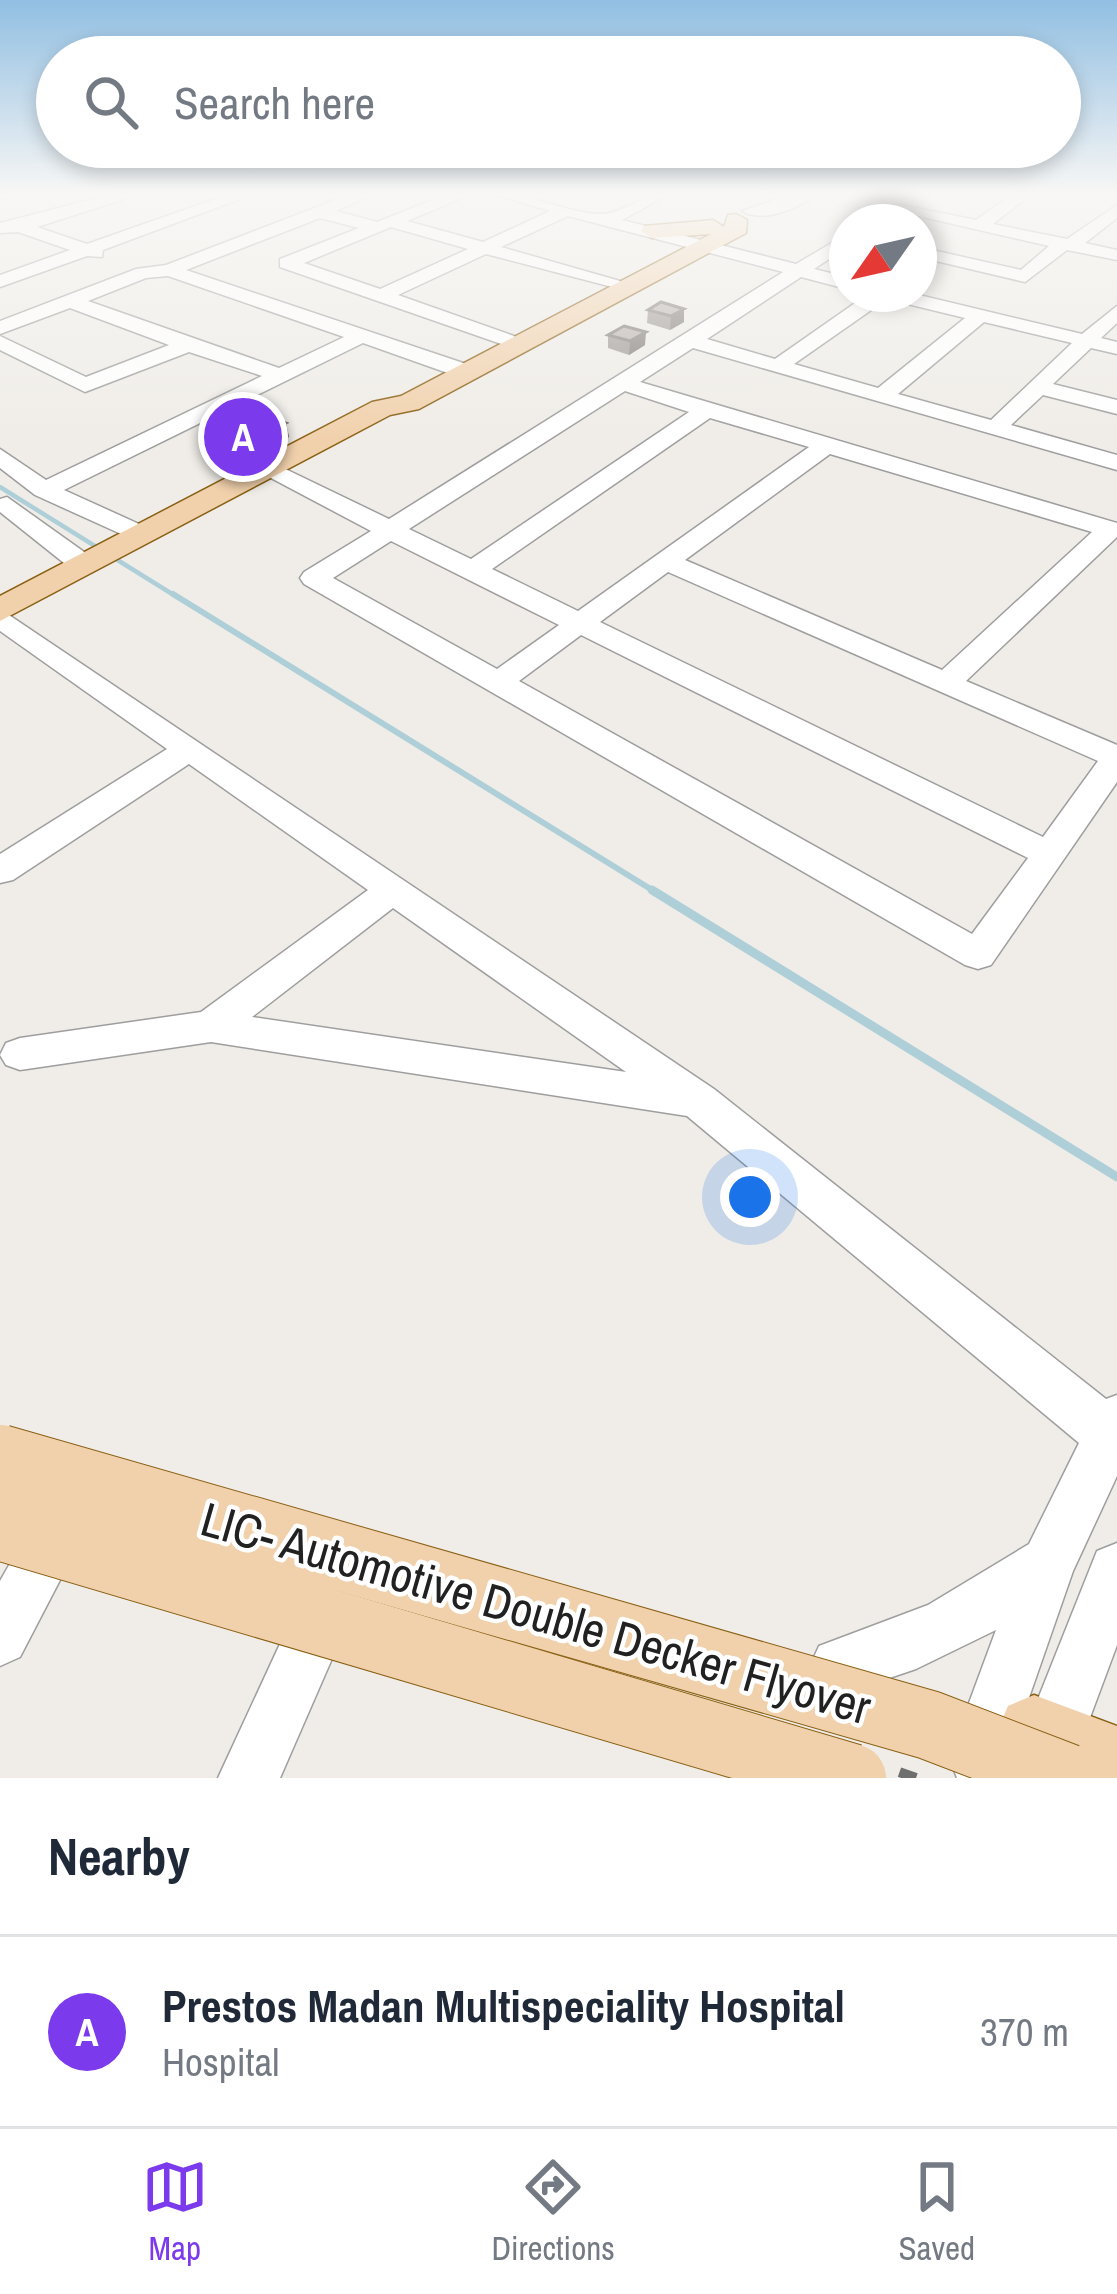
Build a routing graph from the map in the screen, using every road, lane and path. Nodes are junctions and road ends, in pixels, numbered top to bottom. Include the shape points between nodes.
1 (138, 275) edge
2 (184, 275) edge
3 (323, 275) edge
4 (424, 275) edge
5 (578, 275) edge
6 (629, 275) edge
7 (631, 275) edge
8 (789, 275) edge
9 (354, 285) junction
10 (613, 285) junction
11 (381, 296) junction
12 (70, 301) junction
13 (937, 305) edge
14 (290, 311) junction
15 (854, 312) edge
16 (1117, 312) edge
17 (980, 315) junction
18 (0, 328) edge
19 (361, 336) junction
20 (507, 340) junction
21 (690, 341) junction
22 (1088, 341) junction
23 (0, 342) edge
24 (188, 345) junction
25 (1117, 348) edge
26 (778, 366) junction
27 (460, 369) junction
28 (281, 375) junction
29 (626, 384) junction
30 (1038, 387) junction
31 (882, 396) junction
32 (1117, 407) edge
33 (707, 410) junction
34 (995, 428) junction
35 (827, 445) junction
36 (1117, 463) edge
37 (266, 469) junction
38 (15, 480) edge
39 (1113, 524) edge
40 (393, 528) junction
41 (130, 541) junction
42 (667, 562) junction
43 (86, 564) junction
44 (475, 568) junction
45 (0, 614) edge
46 (585, 623) junction
47 (498, 682) junction
48 (946, 683) junction
49 (188, 751) junction
50 (1117, 758) edge
51 (1049, 854) junction
52 (0, 871) edge
53 (393, 890) junction
54 (211, 1026) junction
55 (20, 1054) dead end
56 (699, 1101) junction
57 (0, 1431) edge
58 (1114, 1432) edge
59 (98, 1458) junction
60 (0, 1459) edge
61 (15, 1542) edge
62 (1048, 1563) junction
63 (1116, 1581) edge
64 (0, 1637) edge
65 (313, 1638) junction
66 (839, 1666) junction
67 (1027, 1758) edge
68 (1117, 1765) edge
69 (249, 1778) edge
70 (770, 1778) edge
71 (852, 1778) edge

1 - 12 street
2 - 14 street
3 - 9 street
4 - 11 street
5 - 10 street
6 - 27 main road
7 - 10 main road
8 - 21 street
9 - 11 street
9 - 14 street
10 - 20 main road
11 - 20 street
12 - 18 street
12 - 24 street
13 - 17 street
14 - 19 street
15 - 26 street
16 - 22 street
17 - 22 street
17 - 31 street
19 - 27 street
19 - 28 street
20 - 27 main road
21 - 26 street
21 - 29 street
22 - 25 street
22 - 30 street
23 - 24 street via 85,385
24 - 28 street
26 - 31 street
27 - 37 main road via 390,397
28 - 38 street
29 - 33 street
29 - 40 street
30 - 32 street
30 - 34 street
31 - 34 street
33 - 35 street
33 - 44 street
34 - 36 street
35 - 39 street
35 - 42 street
37 - 40 street
37 - 41 main road
38 - 41 street
38 - 43 street
39 - 48 street
40 - 44 street
40 - 47 street via 314,578
41 - 43 main road
42 - 46 street
42 - 48 street
43 - 45 main road
44 - 46 street
45 - 49 street
46 - 47 street
46 - 51 street
47 - 51 street via 978,955
48 - 50 street
49 - 52 street
49 - 53 street
50 - 51 street
53 - 54 street
53 - 56 street
54 - 55 street
54 - 56 street
56 - 58 street
57 - 59 main road
58 - 62 street
59 - 61 street
59 - 66 main road
60 - 67 main road, LIC- Automotive Double Decker Flyover, bridge
61 - 64 street
61 - 65 main road
61 - 71 main road, LIC- Automotive Double Decker Flyover, bridge
62 - 66 street via 939,1631
62 - 67 street
63 - 67 street
65 - 69 street
65 - 70 main road
66 - 67 main road
67 - 68 main road

